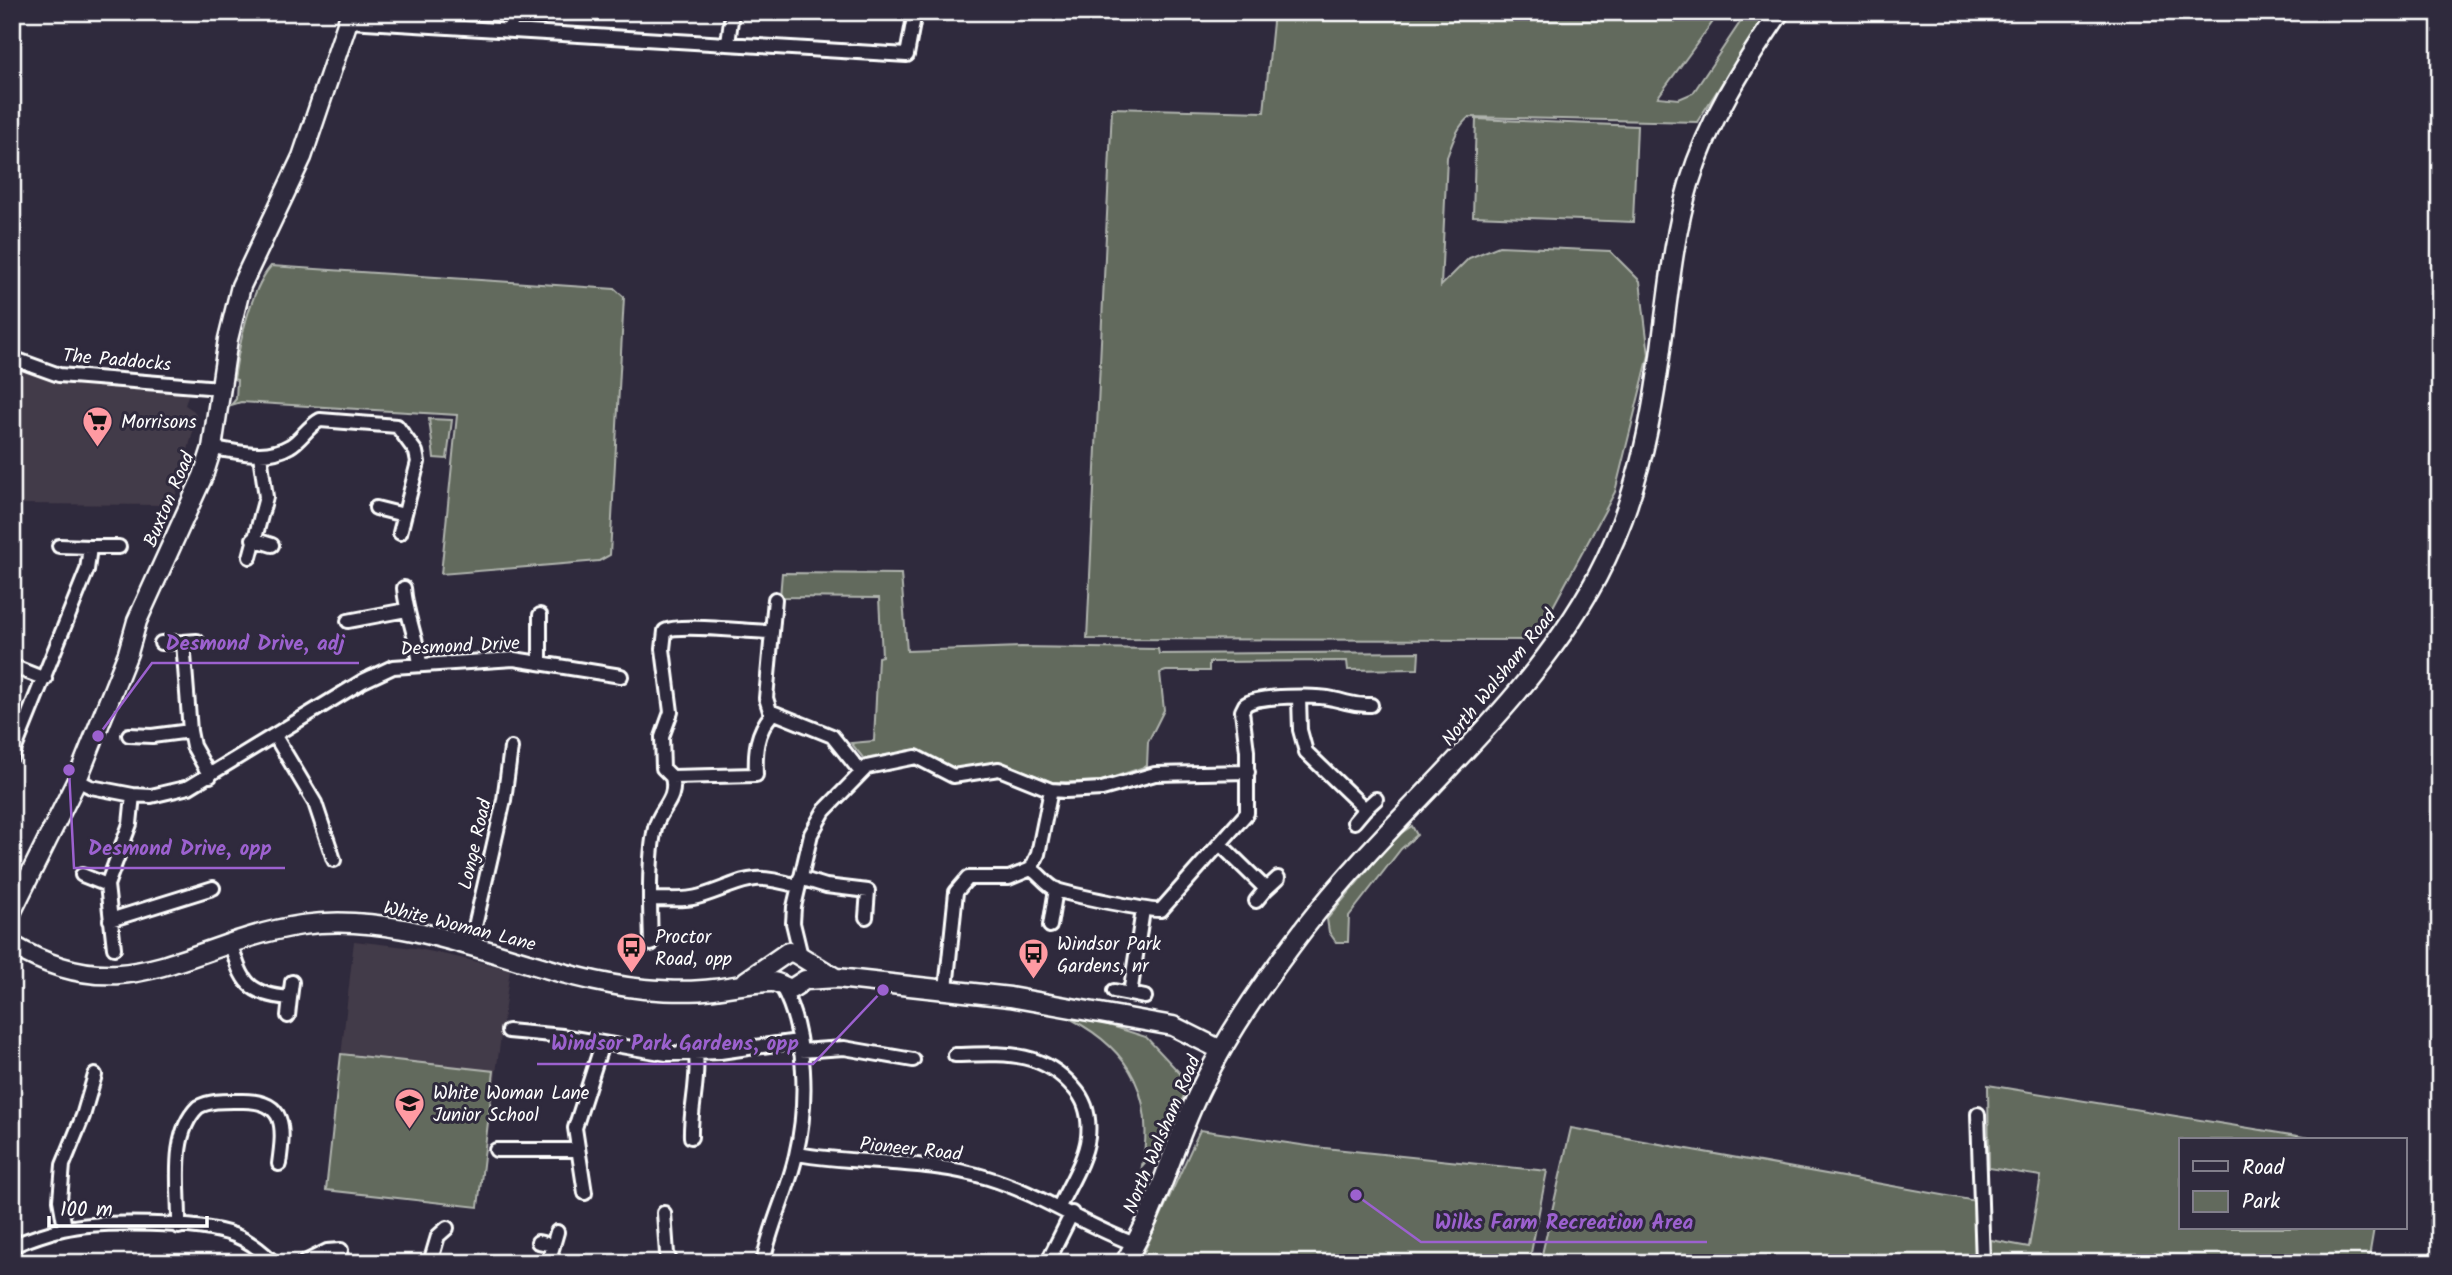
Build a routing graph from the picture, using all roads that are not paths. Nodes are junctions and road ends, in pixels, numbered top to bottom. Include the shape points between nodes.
1 (512, 12) edge
2 (732, 12) edge
3 (915, 12) edge
4 (1780, 12) edge
5 (350, 17) edge
6 (510, 31) junction
7 (728, 44) junction
8 (12, 358) edge
9 (220, 388) junction
10 (212, 447) junction
11 (260, 455) junction
12 (376, 508) dead end
13 (404, 515) junction
14 (400, 533) dead end
15 (253, 539) junction
16 (272, 545) dead end
17 (59, 546) dead end
18 (90, 547) junction
19 (119, 547) dead end
20 (250, 556) dead end
21 (404, 588) dead end
22 (775, 599) dead end
23 (406, 610) junction
24 (540, 615) dead end
25 (348, 621) dead end
26 (771, 632) junction
27 (197, 640) dead end
28 (183, 642) junction
29 (161, 643) dead end
30 (540, 662) junction
31 (420, 664) junction
32 (12, 666) edge
33 (44, 679) junction
34 (616, 679) dead end
35 (1299, 698) junction
36 (1371, 705) dead end
37 (772, 714) junction
38 (190, 732) junction
39 (275, 736) junction
40 (134, 740) dead end
41 (511, 748) dead end
42 (12, 756) edge
43 (860, 771) junction
44 (1248, 772) junction
45 (210, 776) junction
46 (672, 777) junction
47 (77, 780) junction
48 (1051, 790) junction
49 (133, 795) junction
50 (1376, 799) dead end
51 (1365, 809) junction
52 (1354, 822) dead end
53 (1220, 844) junction
54 (334, 859) dead end
55 (1031, 869) junction
56 (82, 875) dead end
57 (1278, 878) dead end
58 (798, 882) junction
59 (107, 885) junction
60 (213, 887) dead end
61 (1056, 890) junction
62 (1266, 890) junction
63 (651, 899) junction
64 (1256, 901) dead end
65 (1143, 909) junction
66 (12, 911) edge
67 (866, 917) dead end
68 (110, 920) junction
69 (793, 923) junction
70 (1050, 926) dead end
71 (231, 944) junction
72 (651, 944) dead end
73 (12, 945) edge
74 (114, 948) dead end
75 (470, 948) junction
76 (803, 958) junction
77 (786, 975) junction
78 (837, 978) junction
79 (292, 982) dead end
80 (946, 989) junction
81 (1114, 991) dead end
82 (1130, 994) junction
83 (290, 998) junction
84 (1145, 998) dead end
85 (288, 1016) dead end
86 (508, 1031) dead end
87 (528, 1032) junction
88 (602, 1044) junction
89 (527, 1046) dead end
90 (799, 1046) junction
91 (1221, 1050) junction
92 (964, 1051) dead end
93 (696, 1054) junction
94 (913, 1060) dead end
95 (95, 1075) dead end
96 (1978, 1114) dead end
97 (691, 1137) dead end
98 (496, 1150) dead end
99 (576, 1150) junction
100 (797, 1154) junction
101 (284, 1159) dead end
102 (585, 1193) dead end
103 (1059, 1207) junction
104 (664, 1213) dead end
105 (1072, 1213) junction
106 (179, 1227) junction
107 (65, 1228) junction
108 (557, 1232) dead end
109 (445, 1235) dead end
110 (538, 1242) dead end
111 (1135, 1244) junction
112 (552, 1245) junction
113 (12, 1246) edge
114 (341, 1250) dead end
115 (12, 1252) edge
116 (311, 1261) edge
117 (669, 1262) edge
118 (17, 1263) edge
119 (274, 1263) edge
120 (430, 1263) edge
121 (548, 1263) edge
122 (763, 1263) edge
123 (1047, 1263) edge
124 (1125, 1263) edge
125 (1983, 1263) edge

1 - 6 street
2 - 7 street
3 - 7 street via 907,55
4 - 91 street, North Walsham Road via 1728,92 1689,183 1670,272 1648,436 1631,498 1597,576 1573,618 1524,684 1309,923
5 - 6 street
5 - 9 street, Buxton Road via 302,158 241,286
6 - 7 street
8 - 9 street, The Paddocks via 59,375
9 - 10 street, Buxton Road
10 - 11 street
10 - 47 street, Buxton Road
11 - 13 street via 290,446 320,420 397,426 418,462
11 - 15 street via 266,497
12 - 13 street
13 - 14 street
15 - 16 street
15 - 20 street
17 - 18 street
18 - 19 street
18 - 33 street via 87,570
21 - 23 street
22 - 26 street
23 - 25 street
23 - 31 street
24 - 30 street, Desmond Drive
26 - 37 street via 766,698
26 - 46 street via 675,626 665,631 671,712 662,737 661,762
27 - 28 street
28 - 29 street
28 - 38 street
30 - 31 street, Desmond Drive via 485,659
30 - 34 street, Desmond Drive
31 - 39 street, Desmond Drive via 381,672
32 - 33 street
33 - 42 street
35 - 36 street via 1333,698 1356,711
35 - 44 street via 1258,698 1245,705
35 - 51 street via 1306,752
37 - 43 street via 832,736
37 - 46 street via 756,746 755,775
38 - 40 street
38 - 45 street
39 - 45 street, Desmond Drive
39 - 54 street via 315,803 323,848
41 - 75 street, Longe Road via 504,800
43 - 48 street via 916,757 953,776 999,769
43 - 58 street via 816,823
44 - 48 street via 1156,774 1102,789
44 - 53 street via 1247,813
45 - 49 street, Desmond Drive via 169,793
46 - 63 street via 673,797 656,824
47 - 49 street, Desmond Drive via 91,788
47 - 66 street, Buxton Road
48 - 55 street
49 - 59 street via 130,824
50 - 51 street
51 - 52 street
53 - 62 street
53 - 65 street via 1161,910
55 - 61 street
55 - 80 street via 1009,878 957,882
56 - 59 street
57 - 62 street
58 - 63 street via 764,877 699,897
58 - 67 street via 869,884
58 - 69 street
59 - 68 street
60 - 68 street
61 - 65 street
61 - 70 street
62 - 64 street
63 - 72 street
65 - 82 street
68 - 74 street
69 - 76 street
69 - 77 street
71 - 73 street, White Woman Lane via 156,970 116,976 60,968
71 - 75 street, White Woman Lane via 290,927 348,923 401,929
71 - 83 street via 244,982 254,991
75 - 77 street, White Woman Lane via 636,988 701,990
76 - 77 street, White Woman Lane via 795,953
76 - 77 street via 808,971
76 - 78 street, White Woman Lane
77 - 78 street, White Woman Lane
77 - 90 street
78 - 80 street, White Woman Lane
79 - 83 street
80 - 91 street, White Woman Lane via 1155,1022 1194,1034
81 - 82 street
82 - 84 street
83 - 85 street
86 - 87 street
87 - 88 street
87 - 89 street
88 - 93 street
88 - 99 street via 578,1113
90 - 93 street
90 - 94 street via 899,1052
90 - 100 street via 802,1086
91 - 111 street, North Walsham Road
92 - 103 street via 1046,1063 1083,1098 1088,1138
93 - 97 street
95 - 107 street via 81,1101 62,1165
96 - 125 street
98 - 99 street via 513,1144
99 - 102 street via 591,1178
100 - 103 street, Pioneer Road via 963,1171
100 - 122 street
101 - 106 street via 281,1121 265,1103 219,1101 198,1107 184,1130 179,1156
103 - 105 street, Pioneer Road
104 - 117 street via 671,1228
105 - 111 street, Pioneer Road
105 - 123 street
106 - 107 street
106 - 119 street via 235,1236
107 - 113 street
108 - 112 street
109 - 120 street
110 - 112 street
111 - 124 street, North Walsham Road
112 - 121 street
114 - 116 street
115 - 118 street

